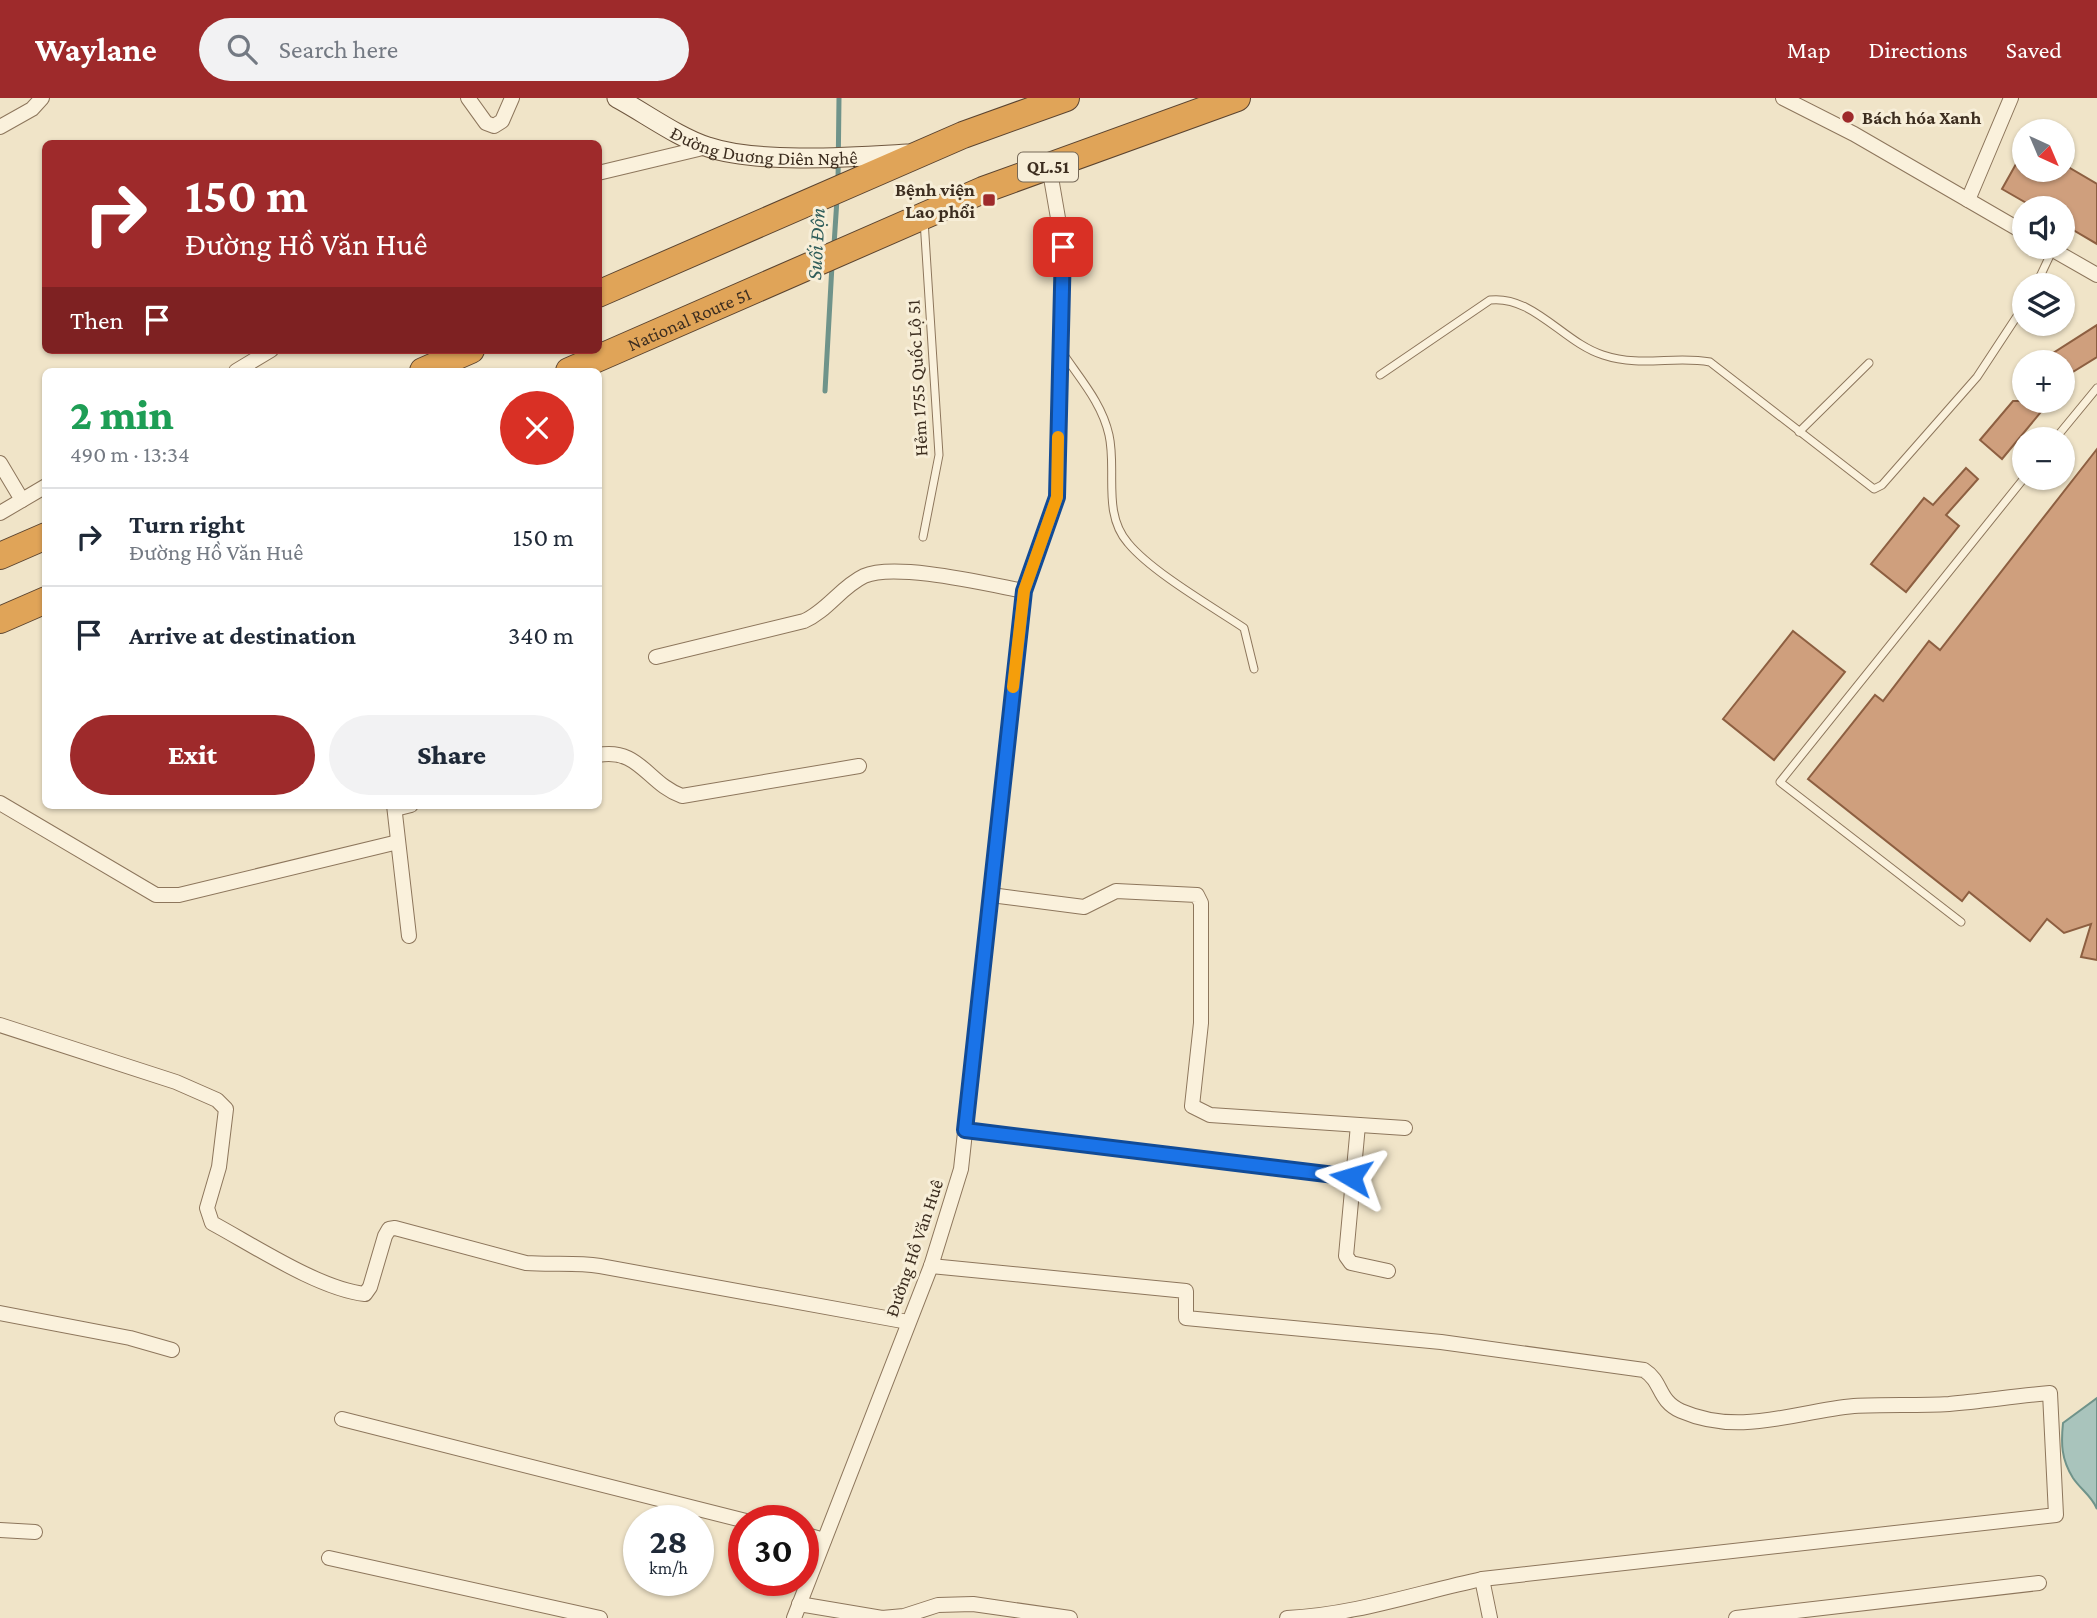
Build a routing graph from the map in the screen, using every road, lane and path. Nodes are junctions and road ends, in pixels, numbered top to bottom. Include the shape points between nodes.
1 (42, 98) edge
2 (468, 98) edge
3 (512, 98) edge
4 (617, 98) edge
5 (1066, 98) edge
6 (1237, 98) edge
7 (1783, 98) edge
8 (2011, 98) edge
9 (0, 127) edge
10 (707, 147) junction
11 (921, 154) junction
12 (1049, 166) junction
13 (602, 172) edge
14 (1968, 200) junction
15 (923, 216) junction
16 (2012, 225) edge
17 (2070, 259) edge
18 (2097, 275) edge
19 (602, 292) edge
20 (2012, 324) edge
21 (1059, 349) junction
22 (264, 354) edge
23 (462, 354) edge
24 (1869, 363) dead end
25 (241, 368) edge
26 (430, 368) edge
27 (576, 368) edge
28 (1380, 375) dead end
29 (2097, 387) edge
30 (2065, 427) edge
31 (1799, 432) junction
32 (0, 463) edge
33 (42, 488) edge
34 (2015, 490) edge
35 (22, 500) junction
36 (0, 513) edge
37 (923, 537) dead end
38 (42, 538) edge
39 (0, 556) edge
40 (1024, 591) junction
41 (42, 602) edge
42 (0, 620) edge
43 (656, 657) dead end
44 (1254, 669) dead end
45 (602, 754) edge
46 (859, 766) dead end
47 (0, 803) edge
48 (394, 809) edge
49 (398, 842) junction
50 (991, 895) junction
51 (1961, 922) dead end
52 (409, 936) dead end
53 (0, 1025) edge
54 (1358, 1125) junction
55 (1405, 1128) dead end
56 (965, 1130) junction
57 (1351, 1177) junction
58 (931, 1266) junction
59 (1388, 1271) dead end
60 (0, 1313) edge
61 (908, 1322) junction
62 (172, 1350) dead end
63 (342, 1419) dead end
64 (728, 1517) edge
65 (0, 1530) edge
66 (35, 1532) dead end
67 (819, 1538) edge
68 (824, 1539) junction
69 (329, 1558) dead end
70 (1482, 1579) junction
71 (2039, 1583) dead end
72 (1384, 1601) junction
73 (797, 1611) edge
74 (600, 1618) edge
75 (1070, 1618) edge
76 (1287, 1618) edge
77 (1381, 1618) edge
78 (1490, 1618) edge
79 (1736, 1618) edge

1 - 9 street
2 - 3 street via 494,126 502,121
4 - 10 street, Đường Duơng Diên Nghệ
5 - 11 highway
6 - 12 highway, QL.51
7 - 14 street
8 - 14 street
10 - 11 street, Đường Duơng Diên Nghệ via 752,155
10 - 13 street
11 - 19 highway
12 - 15 highway, QL.51
12 - 21 street, Đường Hồ Văn Huê via 1063,247
14 - 16 street
15 - 27 highway, National Route 51 / QL.51
15 - 37 lane, Hẻm 1755 Quốc Lộ 51 via 939,455
17 - 18 street
20 - 31 lane via 1977,377 1882,485 1867,486
21 - 40 street, Đường Hồ Văn Huê via 1057,497
21 - 44 lane via 1100,407 1110,436 1111,503 1126,542 1244,628
22 - 25 street
23 - 26 highway
24 - 31 lane
28 - 31 lane via 1490,300 1508,298 1602,355 1647,363 1691,358 1710,362
29 - 30 lane
32 - 35 street
33 - 35 street
34 - 51 lane via 1780,782
35 - 36 street
38 - 39 highway
40 - 43 street via 881,570 862,577 804,621
40 - 50 street, Đường Hồ Văn Huê
41 - 42 highway
45 - 46 street via 625,755 682,796
47 - 49 street via 156,895 179,895
48 - 49 street
49 - 52 street
50 - 54 street via 1084,907 1116,891 1197,895 1201,903 1201,1023 1192,1106 1210,1115
50 - 56 street, Đường Hồ Văn Huê
53 - 61 street via 176,1082 217,1100 226,1109 219,1167 207,1208 212,1223 351,1292 365,1294 370,1287 385,1236 388,1229 395,1228 526,1263 568,1261
54 - 55 street
54 - 57 street
56 - 57 street
56 - 58 street, Đường Hồ Văn Huê via 955,1193
57 - 59 street via 1347,1259
58 - 61 street, Đường Hồ Văn Huê
58 - 70 street via 1186,1291 1186,1318 1441,1342 1644,1370 1654,1376 1662,1398 1672,1406 1732,1422 1781,1420 1850,1406 1948,1404 2050,1393 2056,1515
60 - 62 street
61 - 68 street, Đường Hồ Văn Huê
63 - 64 street
65 - 66 street
67 - 68 street
68 - 73 street, Đường Hồ Văn Huê
69 - 74 street
70 - 72 street
70 - 78 street
71 - 79 street
72 - 76 street via 1336,1614
72 - 77 street
73 - 75 street via 882,1618 938,1605 972,1604

